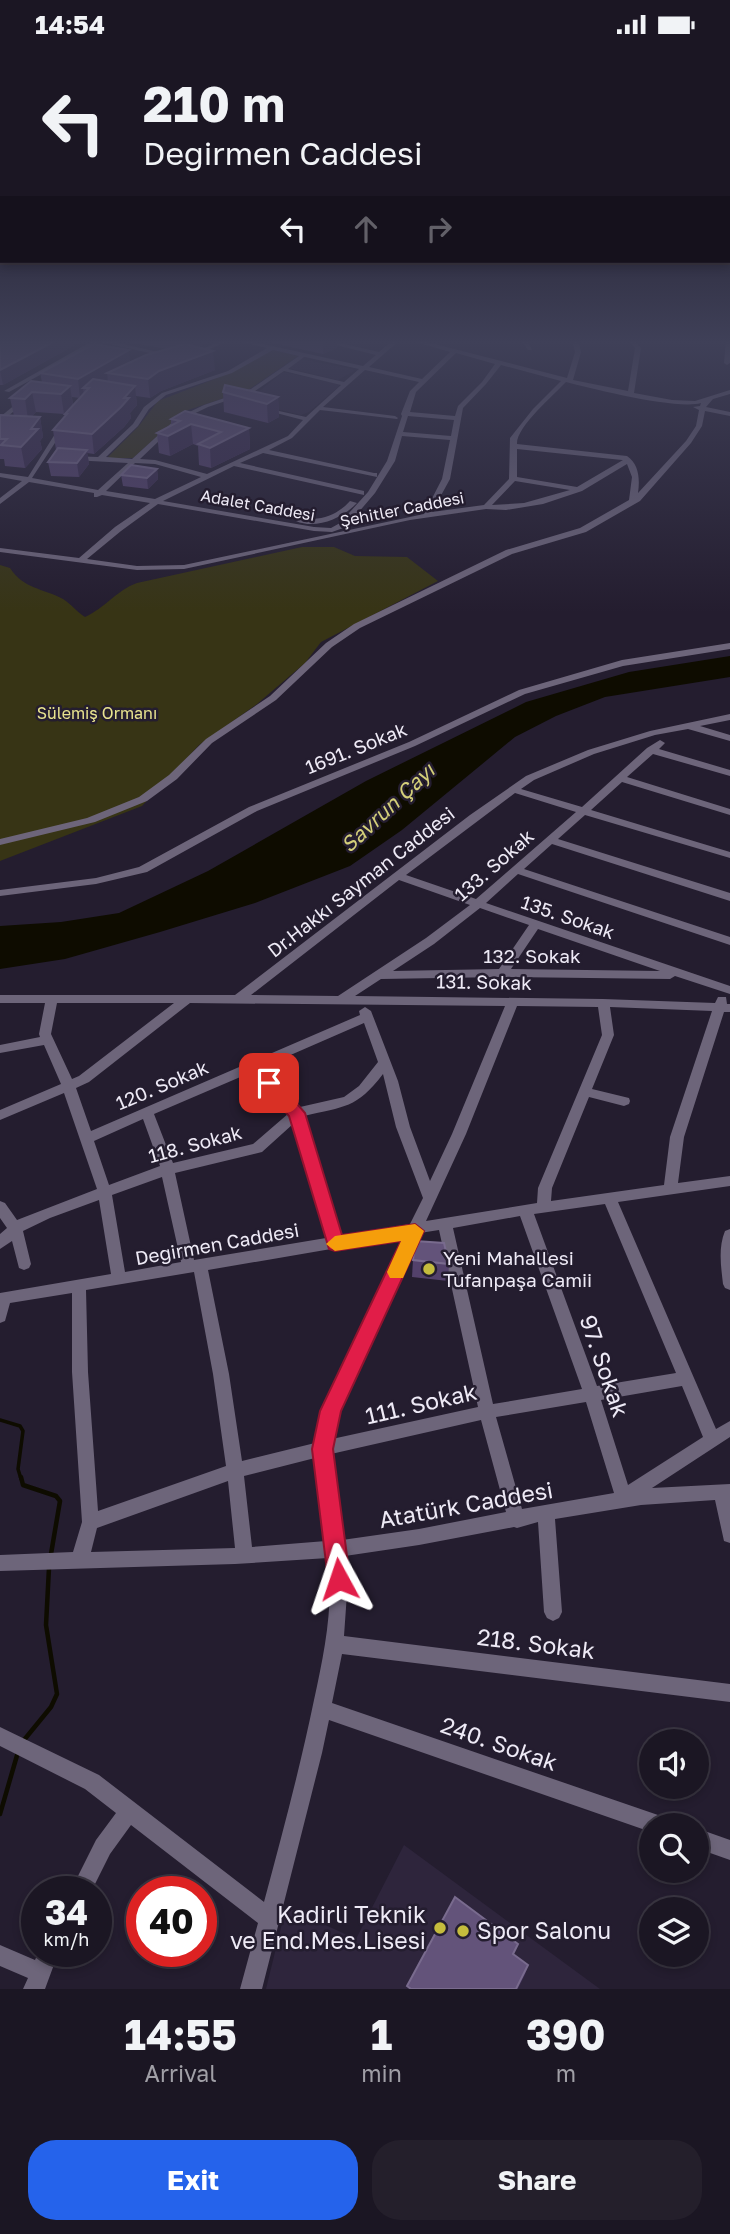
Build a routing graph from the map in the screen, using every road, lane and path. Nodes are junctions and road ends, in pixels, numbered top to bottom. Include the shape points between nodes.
1 (60, 431) edge
2 (130, 431) edge
3 (167, 431) edge
4 (295, 431) edge
5 (390, 431) edge
6 (399, 431) edge
7 (454, 431) edge
8 (520, 431) edge
9 (696, 431) edge
10 (398, 434) junction
11 (453, 438) junction
12 (512, 446) junction
13 (264, 451) junction
14 (42, 457) junction
15 (54, 457) edge
16 (65, 458) edge
17 (100, 459) junction
18 (135, 460) junction
19 (628, 460) junction
20 (234, 464) junction
21 (0, 473) edge
22 (374, 475) junction
23 (206, 476) junction
24 (30, 478) junction
25 (513, 479) junction
26 (581, 489) junction
27 (100, 492) junction
28 (361, 493) junction
29 (159, 500) junction
30 (633, 501) junction
31 (0, 502) edge
32 (486, 507) junction
33 (427, 515) junction
34 (0, 550) edge
35 (81, 560) junction
36 (730, 646) edge
37 (730, 717) edge
38 (686, 725) junction
39 (730, 738) edge
40 (730, 773) edge
41 (619, 778) junction
42 (512, 789) junction
43 (583, 810) junction
44 (730, 812) edge
45 (549, 840) junction
46 (0, 842) edge
47 (730, 855) edge
48 (516, 870) junction
49 (397, 876) junction
50 (0, 893) edge
51 (730, 897) edge
52 (477, 905) junction
53 (535, 925) junction
54 (730, 941) edge
55 (502, 973) junction
56 (380, 975) junction
57 (684, 975) junction
58 (729, 989) edge
59 (0, 999) edge
60 (187, 999) junction
61 (237, 999) junction
62 (342, 999) junction
63 (362, 999) junction
64 (52, 1000) junction
65 (513, 1002) junction
66 (603, 1003) junction
67 (724, 1007) edge
68 (367, 1017) junction
69 (47, 1039) junction
70 (0, 1049) edge
71 (385, 1063) junction
72 (255, 1067) junction
73 (69, 1087) junction
74 (586, 1091) junction
75 (624, 1101) dead end
76 (147, 1112) junction
77 (296, 1113) junction
78 (0, 1115) edge
79 (87, 1138) junction
80 (168, 1169) junction
81 (730, 1181) edge
82 (671, 1188) junction
83 (105, 1192) junction
84 (609, 1197) junction
85 (430, 1199) junction
86 (0, 1207) edge
87 (543, 1207) junction
88 (525, 1210) junction
89 (445, 1226) junction
90 (16, 1230) junction
91 (415, 1231) junction
92 (730, 1235) edge
93 (0, 1243) edge
94 (335, 1244) junction
95 (24, 1264) dead end
96 (195, 1267) junction
97 (119, 1280) junction
98 (730, 1284) edge
99 (79, 1286) junction
100 (2, 1299) edge
101 (0, 1317) edge
102 (687, 1378) junction
103 (592, 1395) junction
104 (487, 1412) junction
105 (730, 1428) edge
106 (712, 1440) junction
107 (322, 1449) junction
108 (236, 1470) junction
109 (726, 1492) edge
110 (624, 1497) junction
111 (546, 1514) junction
112 (517, 1520) junction
113 (90, 1522) junction
114 (730, 1535) edge
115 (337, 1549) junction
116 (244, 1555) junction
117 (80, 1560) junction
118 (0, 1563) edge
119 (553, 1612) dead end
120 (335, 1644) junction
121 (730, 1693) edge
122 (324, 1709) junction
123 (0, 1736) edge
124 (129, 1812) junction
125 (639, 1818) edge
126 (709, 1843) edge
127 (730, 1850) edge
128 (88, 1876) edge
129 (270, 1920) junction
130 (0, 1955) edge
131 (36, 1981) edge
132 (251, 1989) edge

1 - 14 street
2 - 17 street
3 - 18 street
4 - 13 street
5 - 22 street
6 - 10 street, Adalet Caddesi
7 - 11 street
8 - 12 street
9 - 30 street
10 - 11 street
10 - 29 street, Adalet Caddesi via 383,477 348,520 332,530
11 - 33 street via 446,479
12 - 19 street via 603,453
12 - 25 street
13 - 20 street
13 - 22 street
14 - 15 street
14 - 24 street
16 - 17 street
17 - 18 street
18 - 23 street
18 - 27 street
19 - 26 street
19 - 30 street via 636,478
20 - 23 street
20 - 28 street
21 - 24 street, Adalet Caddesi
22 - 28 street
23 - 29 street
24 - 27 street, Adalet Caddesi
24 - 31 street
25 - 26 street
25 - 32 street, Şehitler Caddesi
26 - 32 street via 533,504
27 - 29 street, Adalet Caddesi
28 - 29 street via 343,513 313,521
29 - 35 street
30 - 46 street via 583,530 499,556 350,630 273,698 209,741 143,799 91,820
32 - 33 street, Şehitler Caddesi
33 - 35 street, Şehitler Caddesi via 173,568
34 - 35 street, Şehitler Caddesi
36 - 50 street, 1691. Sokak via 636,660 522,692 404,748 253,809 143,870
37 - 38 street, Dr.Hakkı Sayman Caddesi
38 - 39 street
38 - 42 street, Dr.Hakkı Sayman Caddesi via 591,753 543,771
40 - 41 street, 133. Sokak via 655,747
41 - 43 street, 133. Sokak
41 - 44 street
42 - 43 street
42 - 49 street, Dr.Hakkı Sayman Caddesi
43 - 45 street, 133. Sokak
43 - 47 street
45 - 48 street, 133. Sokak
45 - 51 street
48 - 52 street, 133. Sokak
48 - 54 street
49 - 52 street, 135. Sokak
49 - 61 street, Dr.Hakkı Sayman Caddesi
52 - 53 street, 135. Sokak
52 - 56 street, 133. Sokak
53 - 55 street
53 - 57 street, 135. Sokak
55 - 56 street, 132. Sokak
55 - 57 street, 132. Sokak
56 - 62 street, 133. Sokak
57 - 58 street, 135. Sokak
58 - 67 street
59 - 64 street
60 - 61 street
60 - 64 street
60 - 73 street via 95,1073
61 - 62 street, 131. Sokak
62 - 63 street, 131. Sokak
63 - 65 street, 131. Sokak
63 - 68 street
64 - 69 street
65 - 66 street, 131. Sokak
65 - 85 street
66 - 67 street, 131. Sokak
66 - 74 street via 608,1035
67 - 82 street via 677,1137
68 - 71 street
68 - 72 street, 120. Sokak
69 - 70 street
69 - 73 street
71 - 77 street, 118. Sokak via 348,1101
71 - 85 street
72 - 76 street, 120. Sokak
72 - 77 street
73 - 78 street
73 - 79 street
74 - 75 street
74 - 87 street via 545,1188
76 - 79 street, 120. Sokak
76 - 80 street
77 - 80 street, 118. Sokak via 257,1148
77 - 94 street
79 - 83 street
80 - 83 street, 118. Sokak
80 - 96 street
81 - 82 street, Değirmen Caddesi
82 - 84 street, Değirmen Caddesi
83 - 90 street, 118. Sokak via 27,1221
83 - 97 street
84 - 87 street, Değirmen Caddesi
84 - 102 street
85 - 91 street
86 - 90 street
87 - 88 street, Değirmen Caddesi
88 - 89 street, Değirmen Caddesi
88 - 103 street, 97. Sokak
89 - 91 street, Değirmen Caddesi
89 - 104 street
90 - 93 street, 118. Sokak
90 - 95 street
91 - 94 street, Değirmen Caddesi
91 - 107 street via 331,1411
92 - 98 street
94 - 96 street, Değirmen Caddesi
96 - 97 street, Değirmen Caddesi
96 - 108 street via 217,1346
97 - 99 street, Değirmen Caddesi
99 - 100 street, Değirmen Caddesi
99 - 113 street
100 - 101 street
102 - 103 street, 111. Sokak
102 - 106 street
103 - 104 street, 111. Sokak
103 - 110 street, 97. Sokak
104 - 107 street, 111. Sokak
104 - 112 street
105 - 106 street
106 - 110 street
107 - 108 street, 111. Sokak
107 - 115 street
108 - 113 street, 111. Sokak
108 - 116 street
109 - 110 street, Atatürk Caddesi
109 - 114 street
110 - 111 street, Atatürk Caddesi
111 - 112 street, Atatürk Caddesi
111 - 119 street
112 - 115 street, Atatürk Caddesi
113 - 117 street
115 - 116 street, Atatürk Caddesi
115 - 120 street
116 - 117 street, Atatürk Caddesi
117 - 118 street, Atatürk Caddesi
120 - 121 street, 218. Sokak
120 - 122 street
122 - 125 street, 240. Sokak
122 - 129 street
123 - 124 street via 92,1782
124 - 128 street
124 - 129 street
126 - 127 street
129 - 132 street
130 - 131 street

